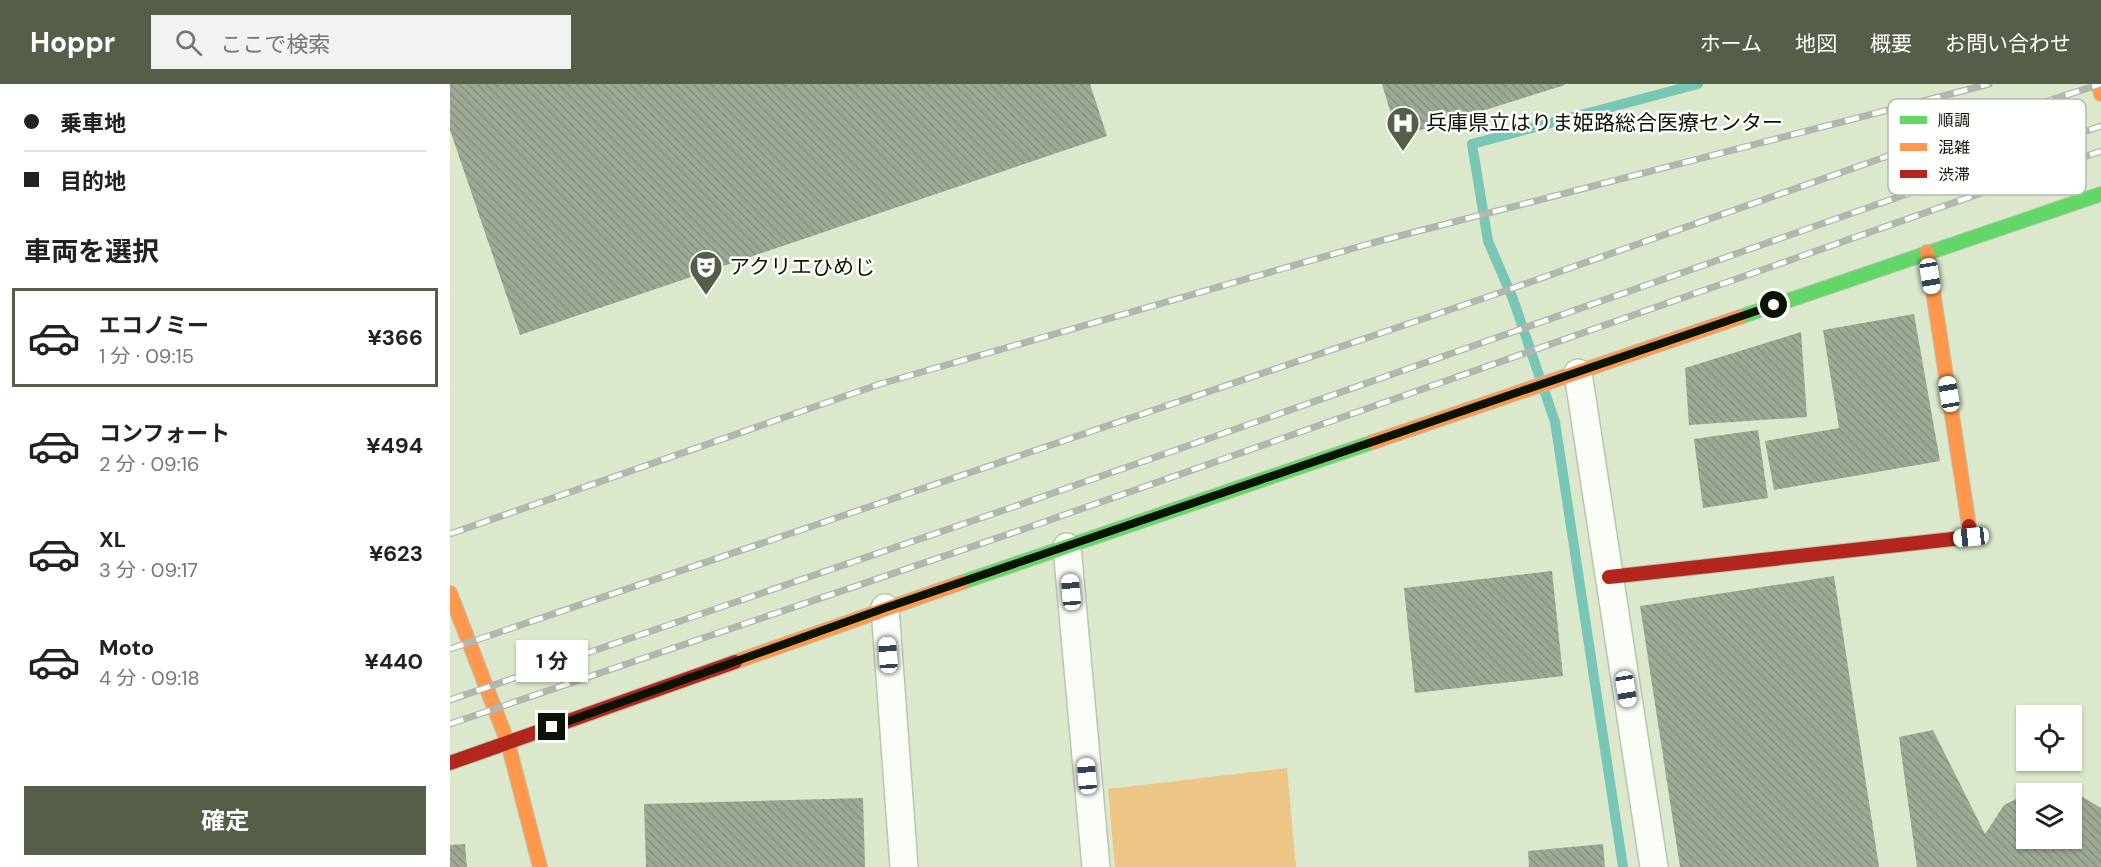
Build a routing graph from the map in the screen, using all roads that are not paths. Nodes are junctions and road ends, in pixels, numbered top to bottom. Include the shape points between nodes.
1 (2098, 84) edge
2 (2101, 94) edge
3 (2101, 194) edge
4 (1927, 252) junction
5 (1578, 373) junction
6 (1067, 547) junction
7 (1609, 578) junction
8 (450, 593) edge
9 (885, 608) junction
10 (508, 743) junction
11 (450, 763) edge
12 (540, 867) edge
13 (904, 867) edge
14 (1096, 867) edge
15 (1654, 867) edge

1 - 2 street
3 - 4 street
4 - 5 street
4 - 7 street via 1971,537
5 - 6 street
5 - 7 street
6 - 9 street
6 - 14 street
7 - 15 street
8 - 10 street
9 - 10 street
9 - 13 street
10 - 11 street
10 - 12 street

